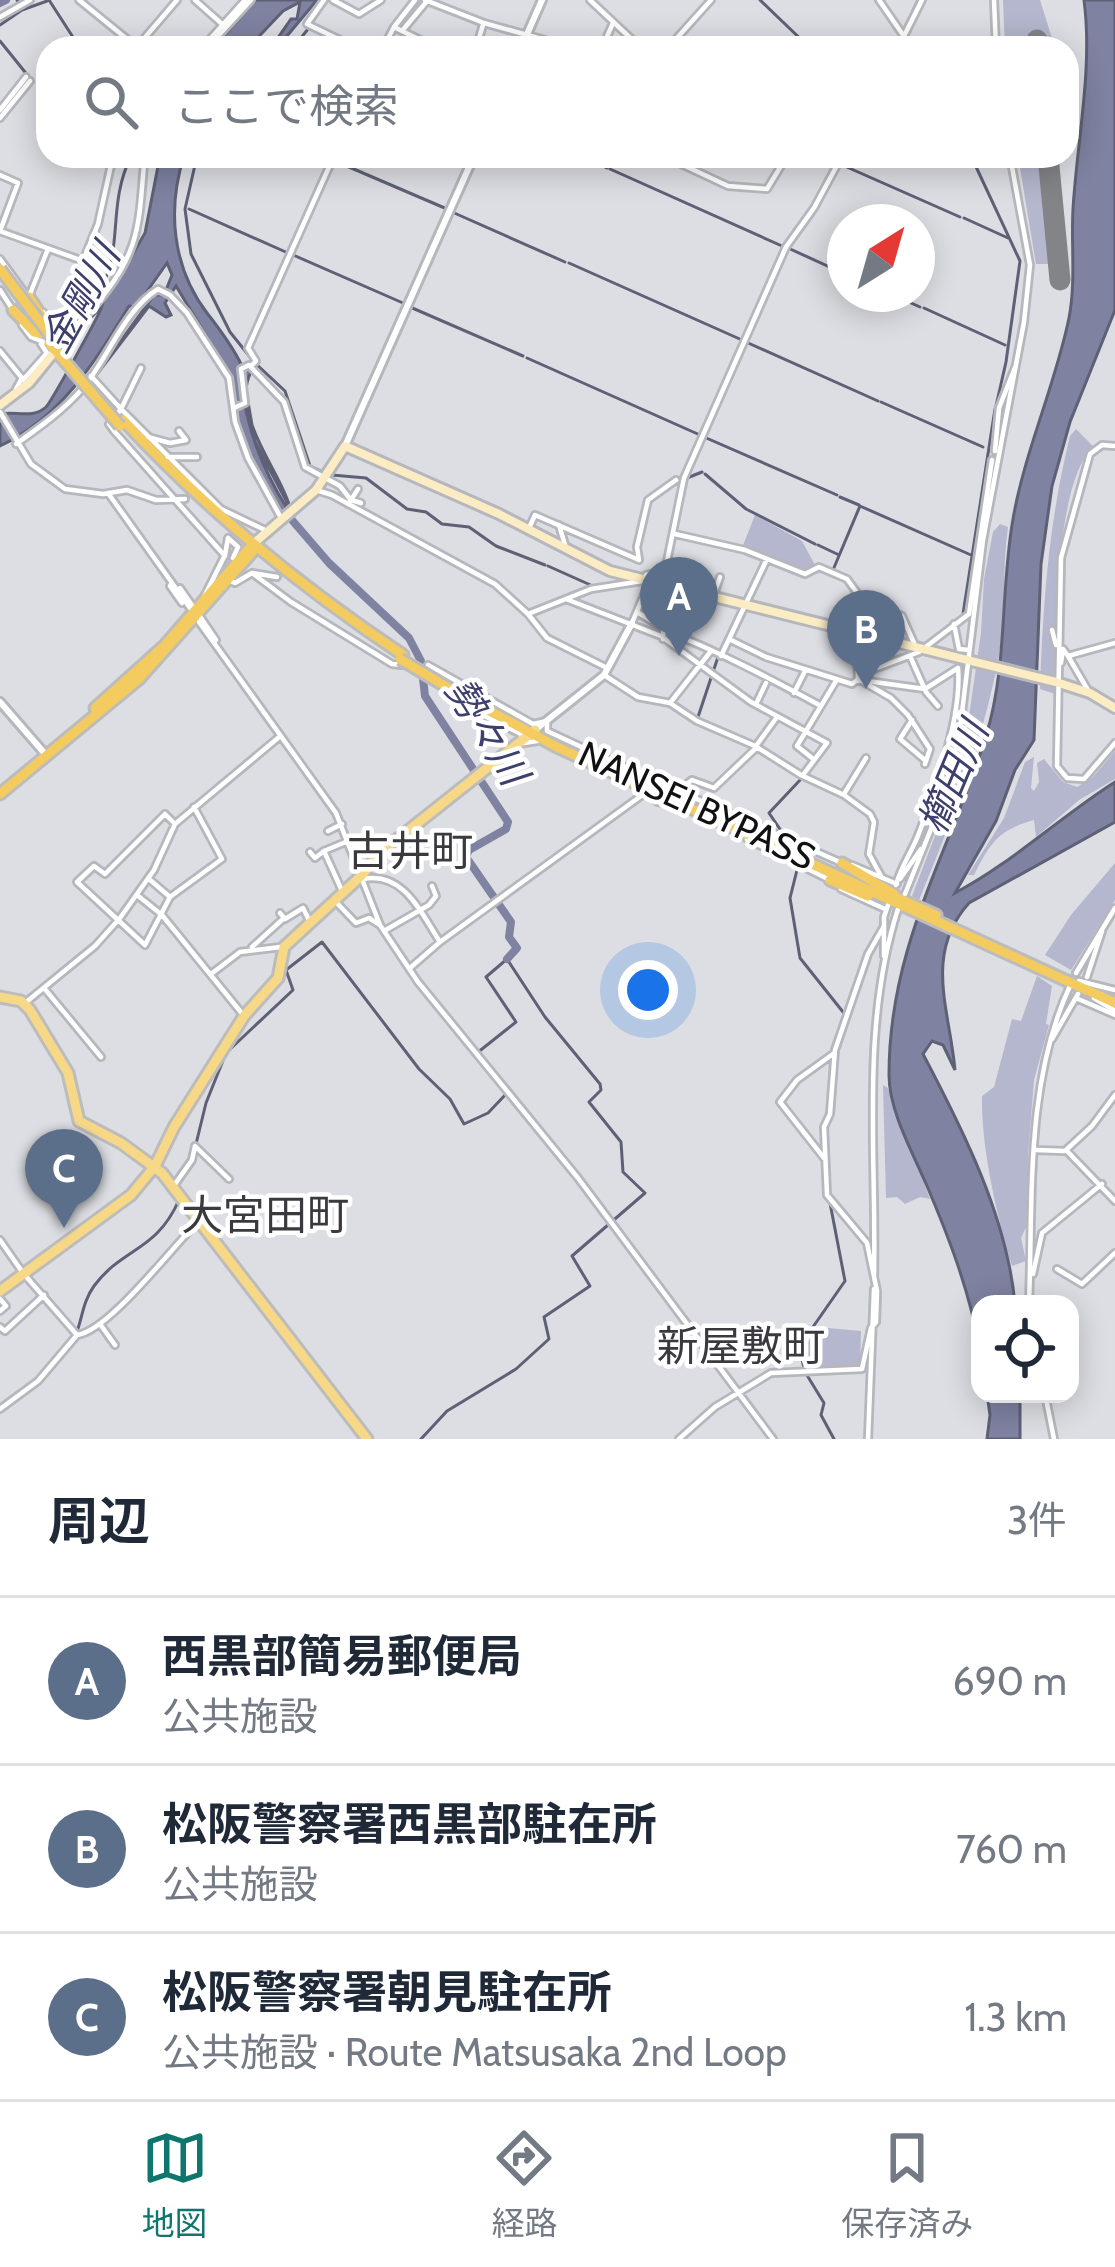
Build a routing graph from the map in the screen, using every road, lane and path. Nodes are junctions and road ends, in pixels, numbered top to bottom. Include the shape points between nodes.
1 (30, 0) edge
2 (79, 0) edge
3 (177, 0) edge
4 (195, 0) edge
5 (248, 0) edge
6 (324, 0) edge
7 (333, 0) edge
8 (381, 0) edge
9 (415, 0) edge
10 (542, 0) edge
11 (590, 0) edge
12 (711, 0) edge
13 (879, 0) edge
14 (922, 0) edge
15 (994, 0) edge
16 (426, 1) edge
17 (0, 16) edge
18 (484, 23) junction
19 (613, 23) junction
20 (223, 24) junction
21 (394, 27) junction
22 (403, 31) junction
23 (527, 34) junction
24 (122, 36) edge
25 (147, 36) edge
26 (214, 36) edge
27 (216, 36) edge
28 (331, 36) edge
29 (389, 36) edge
30 (413, 36) edge
31 (480, 36) edge
32 (534, 36) edge
33 (607, 36) edge
34 (628, 36) edge
35 (679, 36) edge
36 (903, 36) edge
37 (904, 36) edge
38 (996, 36) edge
39 (28, 79) dead end
40 (0, 114) edge
41 (110, 168) edge
42 (143, 168) edge
43 (329, 168) edge
44 (469, 168) edge
45 (683, 168) edge
46 (778, 168) edge
47 (836, 168) edge
48 (1012, 168) edge
49 (0, 175) edge
50 (0, 231) edge
51 (48, 249) junction
52 (0, 259) edge
53 (0, 269) edge
54 (0, 279) edge
55 (0, 290) edge
56 (28, 298) junction
57 (15, 309) joint
58 (86, 316) junction
59 (52, 342) junction
60 (0, 351) edge
61 (250, 364) junction
62 (141, 368) dead end
63 (91, 376) junction
64 (23, 380) junction
65 (82, 389) junction
66 (3, 406) edge
67 (234, 407) junction
68 (119, 419) junction
69 (179, 431) dead end
70 (148, 437) junction
71 (16, 443) junction
72 (345, 446) junction
73 (1115, 446) edge
74 (167, 457) junction
75 (995, 457) junction
76 (196, 458) dead end
77 (328, 476) junction
78 (676, 480) dead end
79 (358, 489) dead end
80 (316, 490) junction
81 (107, 493) junction
82 (185, 499) dead end
83 (174, 500) junction
84 (349, 502) junction
85 (361, 503) dead end
86 (282, 518) junction
87 (559, 525) junction
88 (529, 529) junction
89 (266, 530) junction
90 (675, 534) junction
91 (251, 547) junction
92 (566, 550) junction
93 (230, 558) junction
94 (767, 559) junction
95 (665, 571) junction
96 (252, 573) junction
97 (720, 577) dead end
98 (277, 578) dead end
99 (649, 578) junction
100 (229, 580) junction
101 (664, 585) junction
102 (713, 597) junction
103 (566, 599) junction
104 (865, 602) junction
105 (747, 605) junction
106 (638, 612) junction
107 (196, 613) junction
108 (529, 614) junction
109 (632, 623) junction
110 (954, 624) junction
111 (1052, 630) dead end
112 (664, 633) junction
113 (858, 633) junction
114 (731, 640) junction
115 (1115, 643) edge
116 (916, 650) junction
117 (1058, 650) junction
118 (711, 651) junction
119 (720, 656) junction
120 (1068, 656) junction
121 (766, 657) junction
122 (969, 657) junction
123 (428, 665) dead end
124 (700, 665) junction
125 (1058, 665) junction
126 (806, 669) junction
127 (606, 671) junction
128 (418, 674) dead end
129 (756, 674) junction
130 (945, 679) junction
131 (859, 680) junction
132 (429, 681) dead end
133 (767, 681) junction
134 (836, 681) junction
135 (1057, 682) junction
136 (925, 689) junction
137 (958, 689) junction
138 (794, 693) junction
139 (1090, 693) junction
140 (670, 703) junction
141 (1, 704) edge
142 (756, 704) junction
143 (821, 706) junction
144 (938, 706) dead end
145 (1115, 708) edge
146 (777, 717) junction
147 (913, 720) junction
148 (548, 721) junction
149 (743, 728) dead end
150 (805, 730) junction
151 (280, 736) junction
152 (530, 736) junction
153 (738, 738) junction
154 (1115, 743) edge
155 (757, 746) junction
156 (44, 754) junction
157 (866, 758) dead end
158 (815, 760) junction
159 (803, 775) junction
160 (0, 790) edge
161 (645, 793) junction
162 (671, 795) junction
163 (844, 795) junction
164 (194, 806) junction
165 (175, 824) junction
166 (342, 824) junction
167 (328, 831) dead end
168 (349, 840) junction
169 (927, 842) junction
170 (324, 851) junction
171 (310, 852) dead end
172 (842, 863) junction
173 (881, 877) junction
174 (362, 878) junction
175 (148, 879) junction
176 (830, 880) joint
177 (432, 886) dead end
178 (137, 895) junction
179 (170, 897) junction
180 (339, 897) junction
181 (897, 900) junction
182 (1115, 908) edge
183 (418, 910) junction
184 (162, 914) junction
185 (118, 921) junction
186 (310, 922) junction
187 (1105, 922) junction
188 (884, 926) junction
189 (382, 928) junction
190 (440, 942) junction
191 (284, 947) junction
192 (252, 948) junction
193 (886, 962) junction
194 (409, 969) junction
195 (211, 974) junction
196 (1076, 984) junction
197 (44, 988) junction
198 (0, 997) edge
199 (25, 1003) junction
200 (1115, 1003) edge
201 (244, 1016) junction
202 (1052, 1039) junction
203 (834, 1053) junction
204 (101, 1057) dead end
205 (1115, 1095) edge
206 (1036, 1150) junction
207 (1066, 1150) junction
208 (824, 1158) junction
209 (155, 1166) junction
210 (230, 1179) dead end
211 (1102, 1184) junction
212 (178, 1193) junction
213 (1115, 1201) edge
214 (198, 1222) junction
215 (0, 1240) edge
216 (1115, 1253) edge
217 (1057, 1269) dead end
218 (23, 1274) junction
219 (1030, 1283) junction
220 (874, 1287) junction
221 (0, 1295) edge
222 (44, 1295) junction
223 (1030, 1295) edge
224 (0, 1311) edge
225 (100, 1324) junction
226 (874, 1325) junction
227 (0, 1327) edge
228 (78, 1335) junction
229 (115, 1345) dead end
230 (740, 1391) junction
231 (1047, 1403) edge
232 (0, 1409) edge
233 (368, 1439) edge
234 (679, 1439) edge
235 (773, 1439) edge
236 (866, 1439) edge
237 (1054, 1439) edge

1 - 17 street
2 - 24 street
3 - 25 street
4 - 20 street
5 - 20 street
5 - 27 street
6 - 28 street via 307,25
7 - 8 street via 359,14
9 - 21 street
10 - 23 street
11 - 19 street
12 - 35 street
13 - 36 street
14 - 37 street
15 - 38 street
16 - 18 street
16 - 22 street
18 - 23 street
18 - 31 street
19 - 33 street
19 - 34 street
20 - 26 street
21 - 22 street
21 - 29 street
22 - 30 street
23 - 32 street
39 - 40 street
41 - 51 street via 83,261
42 - 58 street via 132,247
43 - 61 street via 248,349 256,361
44 - 72 street
45 - 46 street via 728,186 766,189
47 - 90 street via 786,247 684,478
48 - 75 street via 1030,265
49 - 50 street via 18,183
50 - 51 street
51 - 56 street
52 - 56 street
53 - 59 highway, NANSEI BYPASS, bridge
54 - 59 highway, NANSEI BYPASS, bridge
55 - 57 street
56 - 59 highway
57 - 59 highway
58 - 59 street
58 - 59 street
59 - 64 street
59 - 66 main road via 29,383
59 - 68 highway, NANSEI BYPASS, bridge
60 - 64 street
61 - 67 street via 241,369 244,404
61 - 77 street via 284,402 305,466
62 - 68 street
63 - 65 street
63 - 67 street via 153,291 182,307 229,378
63 - 68 street
64 - 66 street
65 - 68 street
65 - 71 street
66 - 71 street
67 - 86 street via 248,458
68 - 70 street
68 - 83 street via 138,460
68 - 91 highway, NANSEI BYPASS
69 - 70 street via 186,440
70 - 74 street
71 - 81 street via 65,489
72 - 77 main road
72 - 88 main road
73 - 117 street via 1090,454 1069,519
74 - 76 street
74 - 89 street via 221,508
75 - 110 street via 969,614
75 - 122 street
77 - 80 main road
77 - 84 street
78 - 87 street via 648,500 639,560
79 - 84 street
80 - 84 street
80 - 86 main road
81 - 83 street
81 - 107 street
82 - 83 street
83 - 93 street
84 - 85 street
84 - 108 street via 495,584
86 - 89 main road
87 - 88 street via 535,515
87 - 92 street
88 - 92 main road
89 - 91 main road
90 - 94 street
90 - 95 street
91 - 93 highway
91 - 100 highway
91 - 152 highway, NANSEI BYPASS, bridge via 334,615
92 - 99 main road
93 - 107 highway
94 - 104 street via 805,574 819,567 841,575
94 - 105 street
95 - 99 street
95 - 101 street
96 - 98 street
96 - 100 street
96 - 128 street
97 - 102 street
99 - 101 main road
99 - 103 street
99 - 106 street
100 - 107 highway
101 - 102 main road
101 - 112 street
102 - 105 main road
103 - 108 street
103 - 109 street
104 - 113 street
104 - 116 street via 899,613
105 - 113 main road
105 - 114 street
106 - 109 street
106 - 112 street
107 - 151 street
107 - 156 highway
108 - 127 street via 558,646
109 - 112 street
109 - 127 street
110 - 116 street
110 - 122 street
111 - 117 street
112 - 118 street
112 - 124 street
113 - 116 main road
113 - 131 street
114 - 119 street
114 - 121 street
115 - 120 street
116 - 122 main road
116 - 131 street
116 - 136 street
117 - 125 street
118 - 119 street
118 - 124 street
119 - 129 street
120 - 125 street via 1063,649
120 - 139 street
121 - 126 street
121 - 129 street
122 - 135 main road
122 - 169 street via 958,737
123 - 148 street via 533,724
124 - 140 street
124 - 142 street
125 - 135 street
126 - 134 street
126 - 138 street
127 - 140 street via 638,697
127 - 148 street
129 - 133 street
130 - 136 street
130 - 137 street
130 - 137 street via 958,668
131 - 134 street
131 - 136 street
131 - 147 street
132 - 152 street
133 - 138 street
133 - 142 street
134 - 143 street
135 - 139 main road
135 - 154 street via 1061,773 1084,779
136 - 144 street
137 - 181 street
138 - 143 street
139 - 145 main road
140 - 153 street
141 - 156 street
142 - 146 street
143 - 150 street
146 - 150 street
146 - 155 street
147 - 147 street via 930,749 926,762 900,739
148 - 152 street
148 - 162 street via 548,731
149 - 153 street
150 - 158 street via 797,746
150 - 158 street via 826,743
151 - 164 street
151 - 166 street
152 - 161 street
152 - 162 highway, NANSEI BYPASS
152 - 174 main road via 380,853
153 - 155 street
155 - 159 street
155 - 162 street via 714,788 695,779
156 - 160 highway
157 - 163 street
158 - 159 street
159 - 163 street
161 - 162 street
161 - 190 street
162 - 172 street
162 - 176 street
162 - 181 highway, NANSEI BYPASS
163 - 173 street via 873,818 868,854
164 - 165 street
164 - 179 street via 221,859
165 - 175 street
165 - 185 street via 165,814 105,874 94,866 77,882
166 - 167 street
166 - 168 street
168 - 170 street
168 - 174 street
169 - 181 street
169 - 181 street
170 - 171 street via 315,858
170 - 180 street
172 - 173 street
172 - 181 highway
173 - 181 street
174 - 180 main road
174 - 183 street via 396,883
174 - 189 street
175 - 178 street
175 - 179 street
176 - 181 highway
177 - 183 street via 436,896
178 - 184 street
178 - 185 street
179 - 184 street
180 - 186 main road
180 - 189 street via 356,923 369,918
181 - 188 street
181 - 193 street
181 - 196 highway, NANSEI BYPASS
182 - 187 street
183 - 189 street
183 - 190 street
184 - 185 street via 146,946
184 - 195 street
185 - 197 street
186 - 191 main road
186 - 192 street via 303,908 281,916
187 - 196 street
187 - 196 street
188 - 193 street
188 - 203 street
189 - 194 street
190 - 194 street
191 - 192 street
191 - 201 main road via 278,978
192 - 195 street
193 - 220 street via 872,1091
194 - 230 street
195 - 201 street
196 - 200 highway, NANSEI BYPASS
196 - 202 street
196 - 202 street
197 - 199 street
197 - 204 street
198 - 199 main road
199 - 209 main road via 68,1073 79,1121
201 - 209 main road
202 - 206 street
203 - 208 street
203 - 208 street via 780,1102
205 - 207 street
206 - 207 street
206 - 219 street
207 - 211 street
208 - 220 street via 829,1195 867,1243
209 - 212 main road
209 - 218 main road via 128,1198
210 - 212 street via 196,1146
211 - 213 street
211 - 219 street via 1042,1233
212 - 214 main road
214 - 225 street
214 - 233 main road
215 - 218 street
216 - 217 street via 1082,1284
218 - 221 main road
218 - 222 street
219 - 223 street
220 - 226 street
221 - 224 street
222 - 227 street via 5,1331
222 - 228 street
225 - 228 street
225 - 229 street
226 - 230 street via 862,1369 771,1373
226 - 236 street
228 - 232 street
230 - 234 street
230 - 235 street
231 - 237 street

